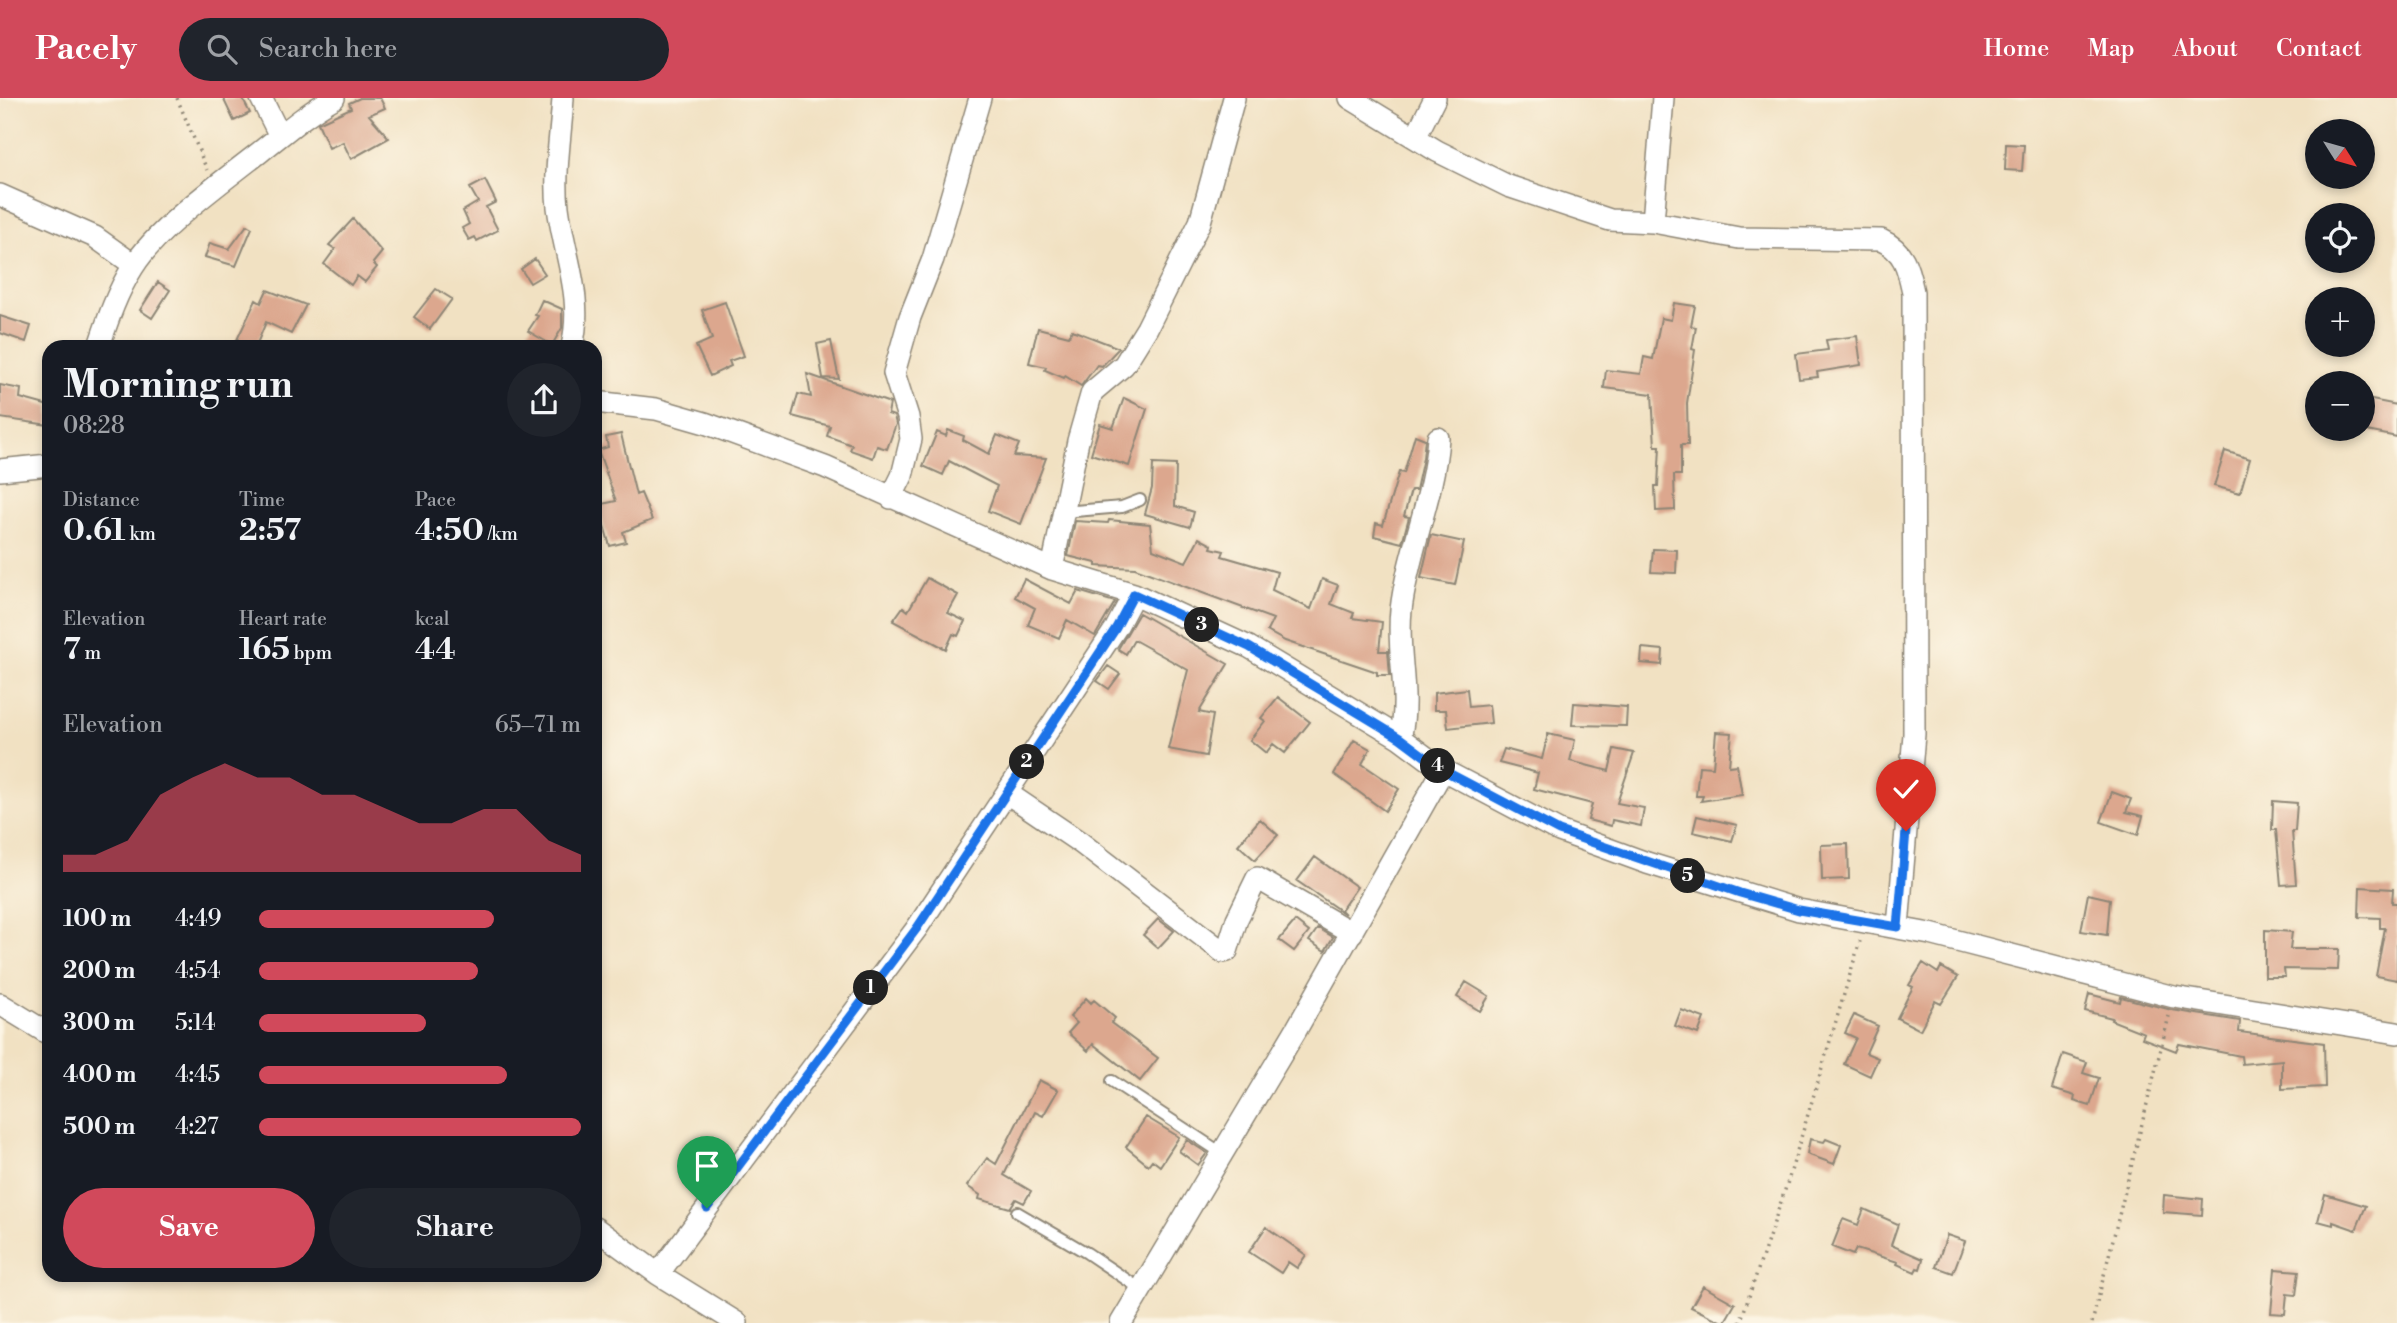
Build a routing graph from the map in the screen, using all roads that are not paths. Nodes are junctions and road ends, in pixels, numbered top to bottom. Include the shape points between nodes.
1 (261, 98) edge
2 (334, 98) edge
3 (563, 98) edge
4 (980, 98) edge
5 (1234, 98) edge
6 (1350, 98) edge
7 (1434, 98) edge
8 (1663, 98) edge
9 (1416, 135) junction
10 (280, 136) junction
11 (0, 195) edge
12 (1653, 222) junction
13 (134, 265) junction
14 (101, 340) edge
15 (574, 340) edge
16 (602, 403) edge
17 (1438, 438) dead end
18 (42, 466) edge
19 (0, 470) edge
20 (891, 498) junction
21 (1140, 500) dead end
22 (1063, 512) junction
23 (1052, 569) junction
24 (1134, 594) junction
25 (1400, 738) junction
26 (1443, 770) junction
27 (1007, 793) junction
28 (1898, 927) junction
29 (1352, 933) junction
30 (0, 1004) edge
31 (42, 1030) edge
32 (2397, 1033) edge
33 (1112, 1081) dead end
34 (1223, 1154) junction
35 (1017, 1212) dead end
36 (602, 1233) edge
37 (659, 1273) junction
38 (1143, 1291) junction
39 (737, 1323) edge
40 (1121, 1323) edge

1 - 10 street
2 - 10 street
3 - 15 street via 558,206 576,293
4 - 20 street via 894,373 911,439
5 - 22 street via 1200,222 1124,365 1092,392
6 - 9 street
7 - 9 street
8 - 12 street
9 - 12 street via 1437,151 1508,186 1610,219
10 - 13 street via 170,226
11 - 13 street via 95,237
12 - 28 street via 1739,238 1881,240 1896,247 1907,265 1913,292 1914,734
13 - 14 street
16 - 20 street via 656,409 705,423 825,467
17 - 25 street via 1436,465 1400,615 1406,715
18 - 19 street
20 - 23 street
21 - 22 lane via 1122,507
22 - 23 street
23 - 24 street
24 - 25 street via 1249,647
24 - 27 street
25 - 26 street
26 - 28 street via 1559,831 1647,863 1799,910
26 - 29 street
27 - 29 street via 1082,843 1223,952 1257,878
27 - 37 street via 917,928
28 - 32 street via 2174,997
29 - 34 street
30 - 31 street
33 - 34 lane
34 - 38 street
35 - 38 lane
36 - 37 street
37 - 39 street
38 - 40 street

